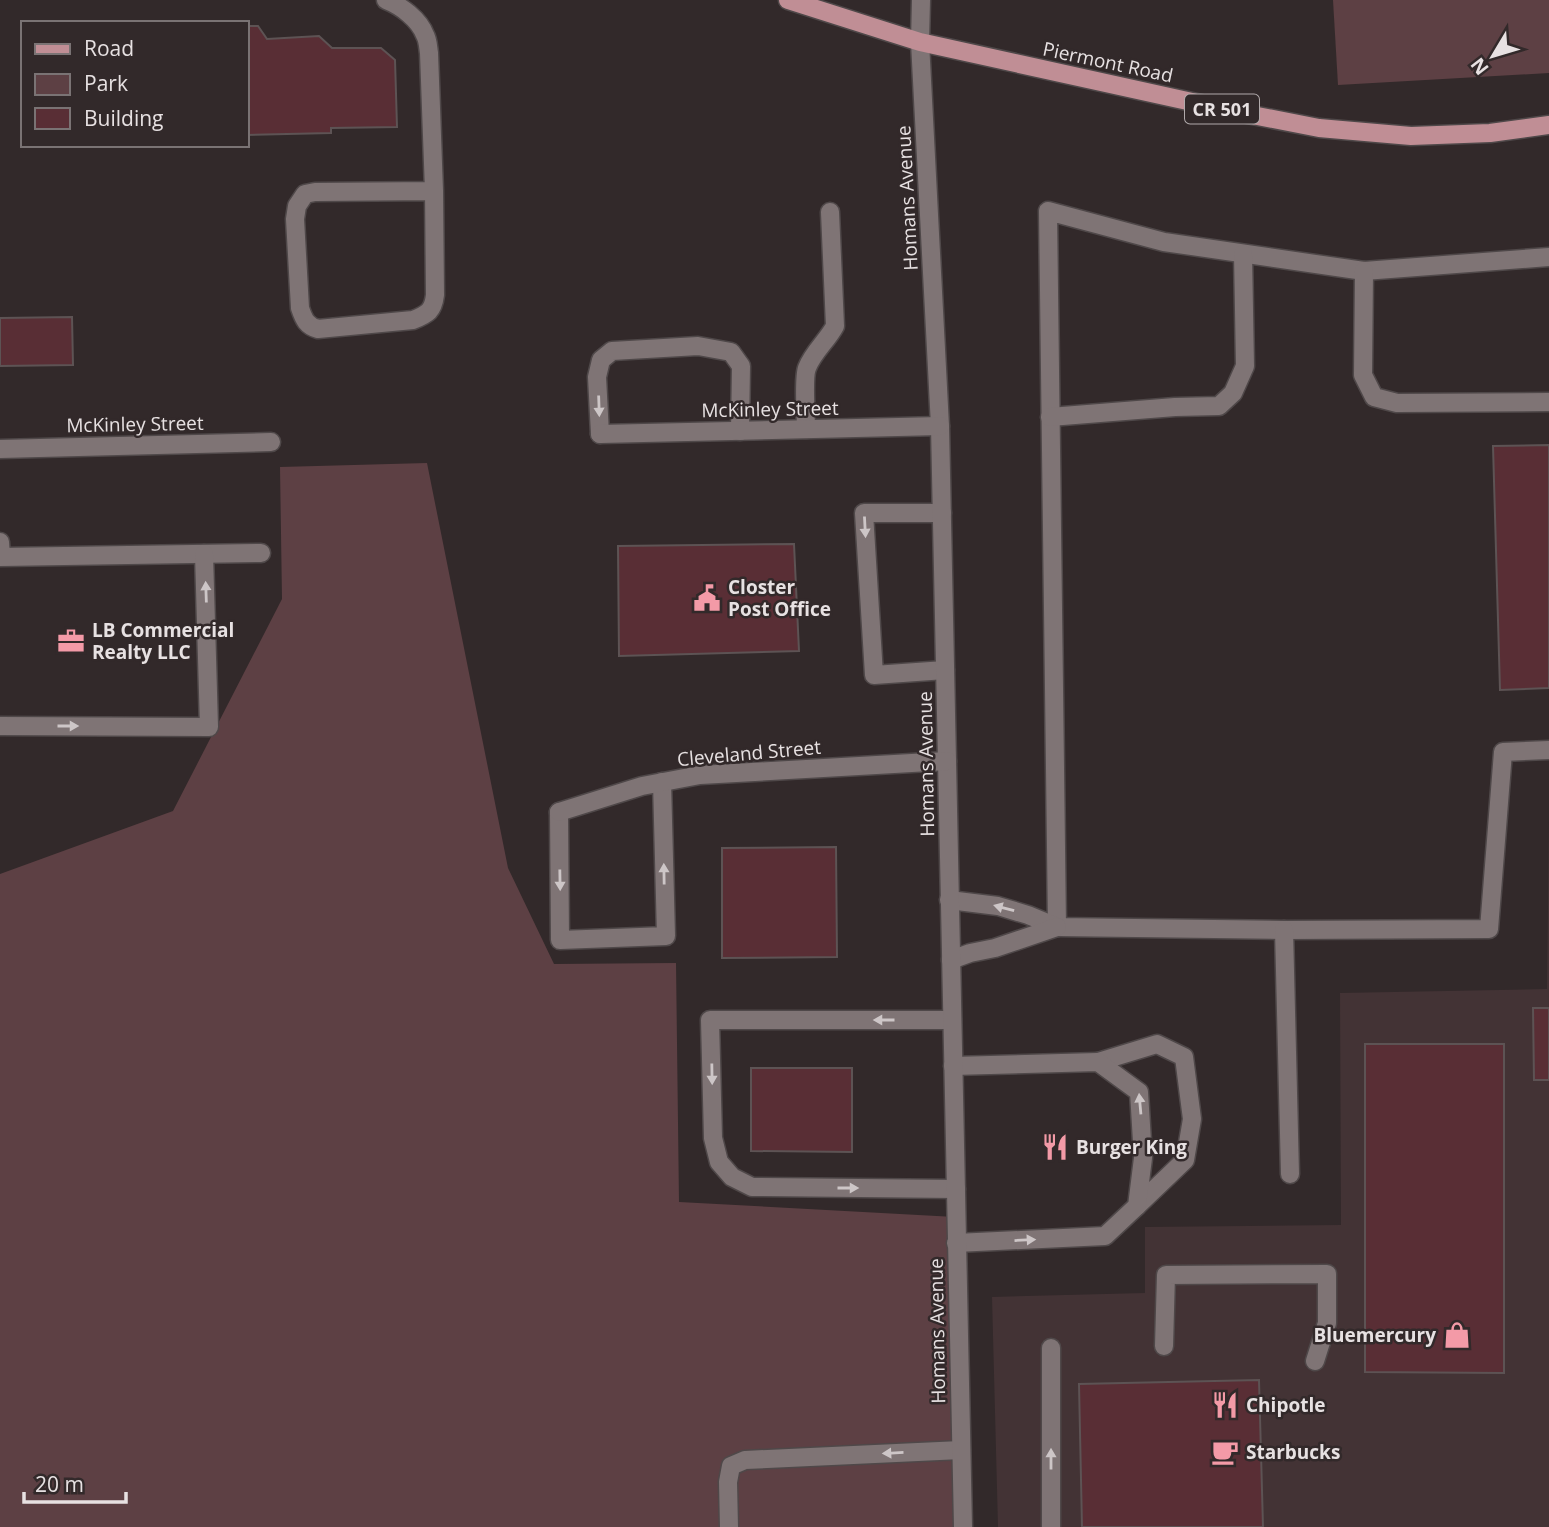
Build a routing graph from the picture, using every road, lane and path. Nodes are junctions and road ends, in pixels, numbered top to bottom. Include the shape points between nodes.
1 (386, 0) edge
2 (788, 0) edge
3 (921, 0) edge
4 (920, 42) junction
5 (1549, 125) edge
6 (435, 191) junction
7 (830, 212) dead end
8 (1242, 254) junction
9 (1549, 257) edge
10 (1364, 271) junction
11 (1549, 402) edge
12 (1050, 417) junction
13 (940, 426) junction
14 (806, 429) junction
15 (740, 431) junction
16 (271, 442) dead end
17 (0, 449) edge
18 (942, 513) junction
19 (0, 542) edge
20 (261, 552) dead end
21 (204, 554) junction
22 (0, 558) edge
23 (945, 670) junction
24 (0, 726) edge
25 (1549, 750) edge
26 (947, 761) junction
27 (662, 782) junction
28 (949, 900) junction
29 (1057, 927) junction
30 (1284, 930) junction
31 (951, 960) junction
32 (952, 1020) junction
33 (1098, 1062) junction
34 (953, 1066) junction
35 (1290, 1174) dead end
36 (956, 1189) junction
37 (1137, 1206) junction
38 (956, 1243) junction
39 (1164, 1346) dead end
40 (1051, 1348) dead end
41 (1315, 1361) dead end
42 (961, 1450) junction
43 (729, 1527) edge
44 (963, 1527) edge
45 (1051, 1527) edge

1 - 6 street via 399,5 425,35
2 - 4 main road, Piermont Road / CR 501
3 - 4 street, Homans Avenue
4 - 5 main road, Piermont Road / CR 501 via 1319,128 1411,136
4 - 13 street, Homans Avenue
6 - 6 street via 433,307 413,320 318,329 309,326 300,309 295,219 305,194
7 - 14 street via 835,326 806,370
8 - 10 street
8 - 12 street via 1245,366 1233,393 1219,406
8 - 12 street via 1164,242 1048,211
9 - 10 street
10 - 11 street via 1363,375 1374,397 1397,403
12 - 29 street
13 - 14 street, McKinley Street
13 - 18 street, Homans Avenue
14 - 15 street, McKinley Street
15 -> 15 street, McKinley Street via 741,366 731,352 698,346 612,351 601,360 597,377 600,434
16 - 17 street, McKinley Street
18 - 23 street, Homans Avenue
18 -> 23 street via 864,513 874,675
19 - 22 street
20 - 21 street
21 - 22 street
24 -> 21 street via 209,727
23 - 26 street, Homans Avenue
25 - 30 street via 1503,752 1489,929
26 - 27 street, Cleveland Street via 700,775
26 - 28 street, Homans Avenue
27 -> 27 street, Cleveland Street via 559,812 561,940 666,936
29 -> 28 street via 998,906
28 - 31 street, Homans Avenue
29 - 30 street
29 - 31 street
30 - 35 street
31 - 32 street, Homans Avenue
32 - 34 street, Homans Avenue
32 -> 36 street via 710,1020 713,1138 719,1162 732,1177 752,1187
33 - 34 street
37 -> 33 street via 1143,1158 1139,1092
33 - 37 street via 1157,1044 1184,1058 1192,1119 1185,1160
34 - 36 street, Homans Avenue
36 - 38 street, Homans Avenue
38 -> 37 street via 1105,1236
38 - 42 street, Homans Avenue
39 - 41 street via 1166,1275 1327,1274 1327,1323
45 -> 40 street
42 -> 43 street via 745,1460 731,1466
42 - 44 street, Homans Avenue

